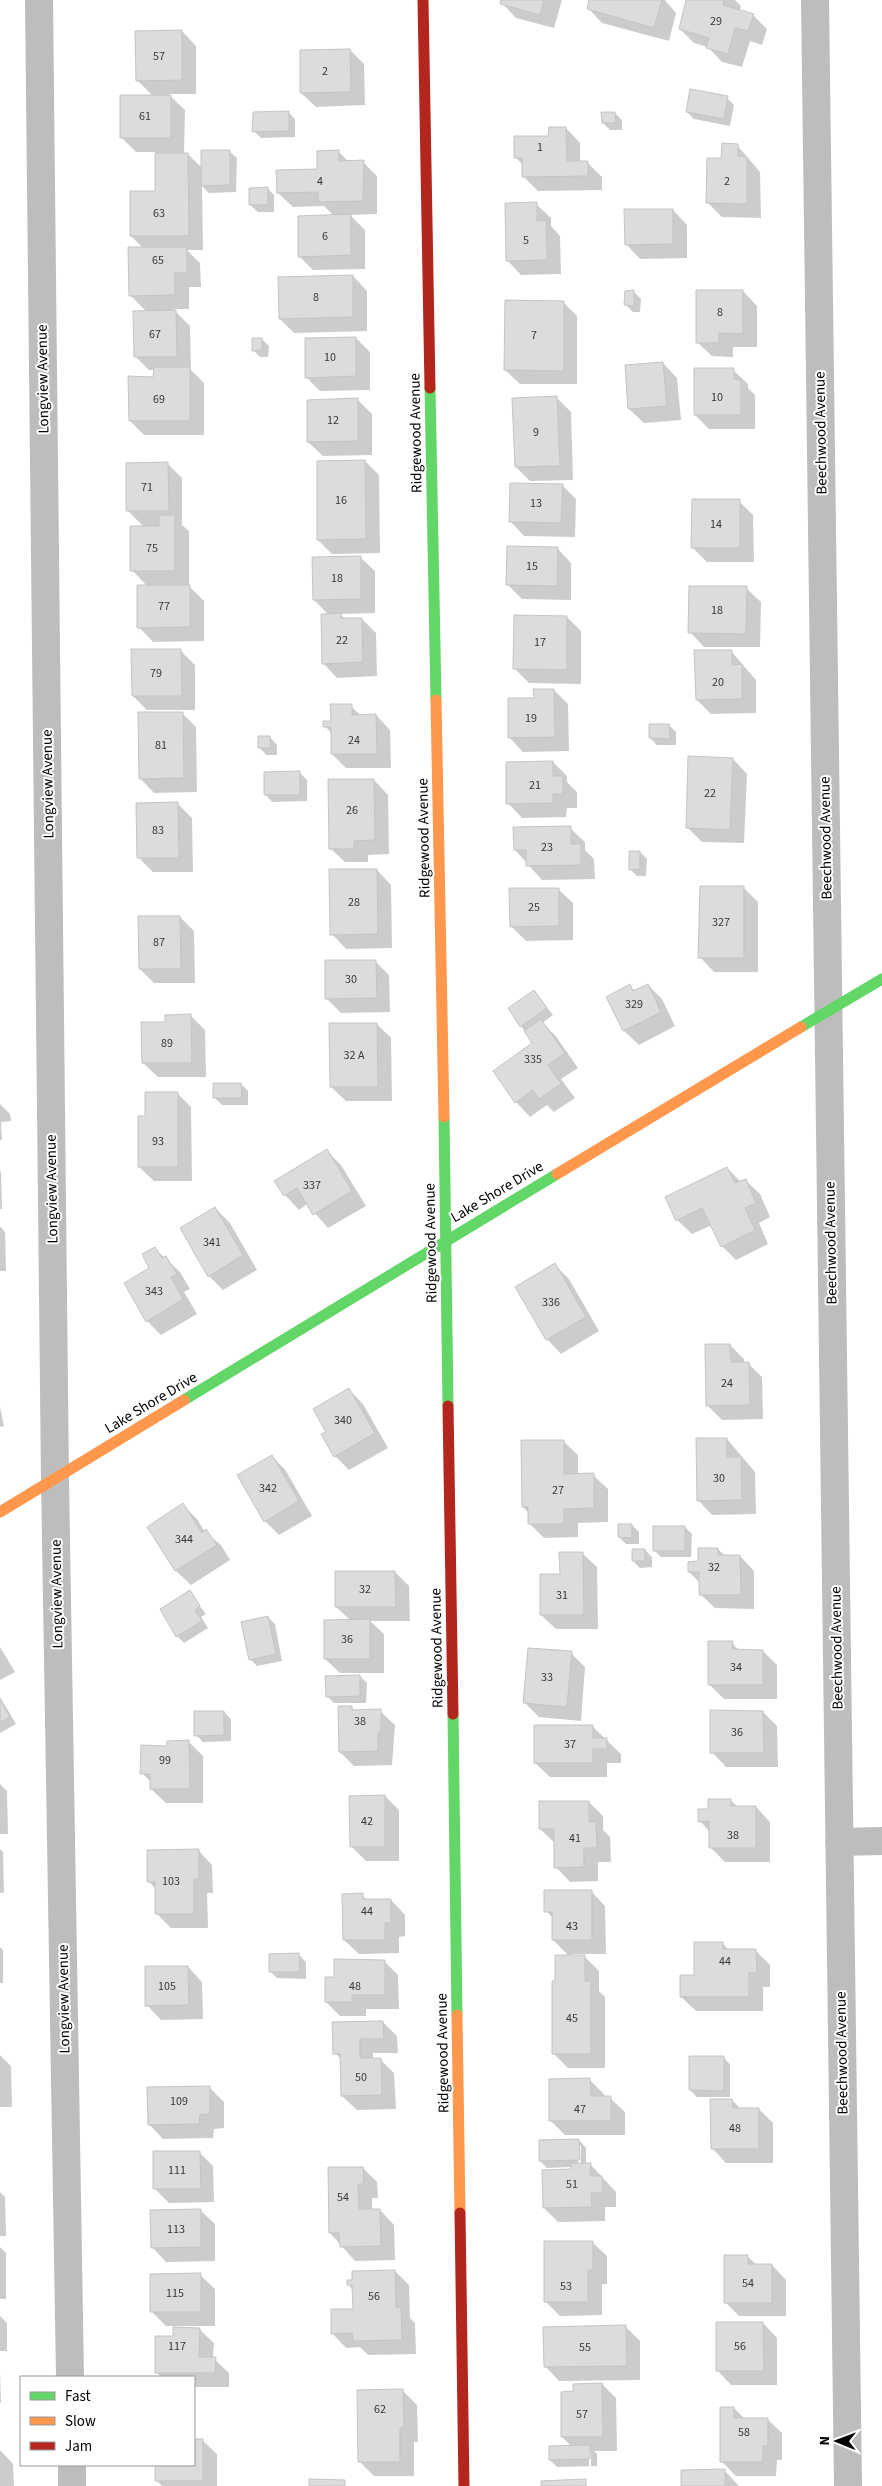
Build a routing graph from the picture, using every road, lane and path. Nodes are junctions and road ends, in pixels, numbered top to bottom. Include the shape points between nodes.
1 (39, 0) edge
2 (423, 0) edge
3 (815, 0) edge
4 (882, 979) edge
5 (828, 1010) junction
6 (446, 1240) junction
7 (55, 1480) junction
8 (0, 1512) edge
9 (882, 1841) edge
10 (839, 1842) junction
11 (70, 2376) edge
12 (72, 2466) edge
13 (72, 2486) edge
14 (464, 2486) edge
15 (848, 2486) edge

1 - 7 street, Longview Avenue
2 - 6 street, Ridgewood Avenue
3 - 5 street, Beechwood Avenue
4 - 5 street, Lake Shore Drive
5 - 6 street, Lake Shore Drive
5 - 10 street, Beechwood Avenue
6 - 7 street, Lake Shore Drive
6 - 14 street, Ridgewood Avenue
7 - 8 street, Lake Shore Drive
7 - 11 street, Longview Avenue
9 - 10 street
10 - 15 street, Beechwood Avenue
12 - 13 street

